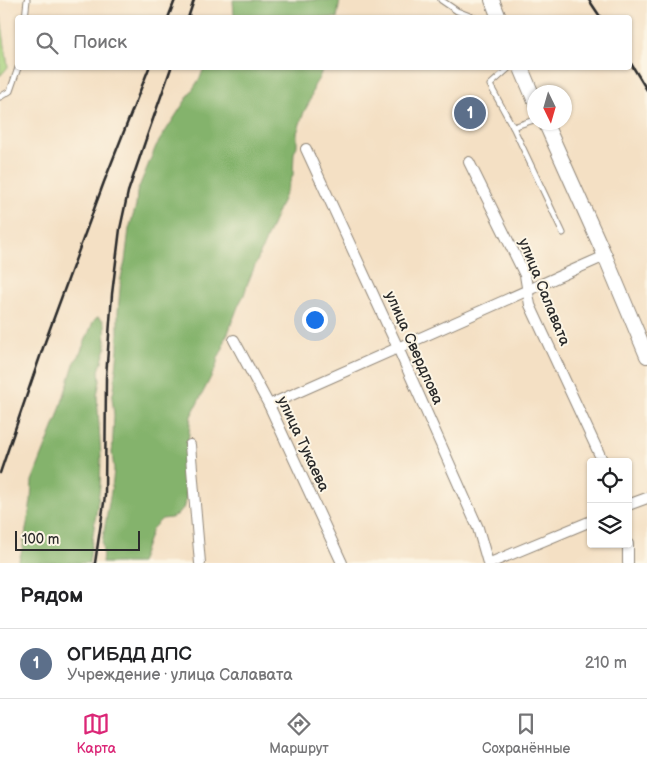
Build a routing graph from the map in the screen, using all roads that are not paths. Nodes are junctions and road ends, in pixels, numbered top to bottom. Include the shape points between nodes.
1 (27, 0) edge
2 (441, 0) edge
3 (492, 0) edge
4 (25, 15) edge
5 (467, 15) edge
6 (498, 15) edge
7 (17, 70) edge
8 (506, 70) edge
9 (522, 70) edge
10 (528, 85) edge
11 (0, 98) edge
12 (527, 122) edge
13 (513, 127) junction
14 (549, 130) edge
15 (306, 149) dead end
16 (469, 162) dead end
17 (563, 233) dead end
18 (605, 256) junction
19 (528, 290) junction
20 (234, 340) dead end
21 (398, 348) junction
22 (647, 356) edge
23 (269, 405) junction
24 (190, 445) dead end
25 (601, 458) edge
26 (647, 498) edge
27 (632, 504) edge
28 (587, 523) edge
29 (628, 548) edge
30 (200, 563) edge
31 (342, 563) edge
32 (489, 563) edge
33 (628, 563) edge

1 - 4 lane
2 - 5 lane
3 - 6 main road
7 - 11 lane via 10,90
8 - 13 lane via 490,85
9 - 10 main road
12 - 13 lane
13 - 17 lane
14 - 18 main road
15 - 21 street, улица Свердлова
16 - 19 street, улица Салавата via 525,275
18 - 19 street
18 - 22 main road
19 - 21 street
19 - 25 street, улица Салавата via 530,305
20 - 23 street, улица Тукаева
21 - 23 street
21 - 32 street, улица Свердлова via 478,528
23 - 31 street, улица Тукаева
24 - 30 street
26 - 27 street
28 - 32 street
29 - 33 street

